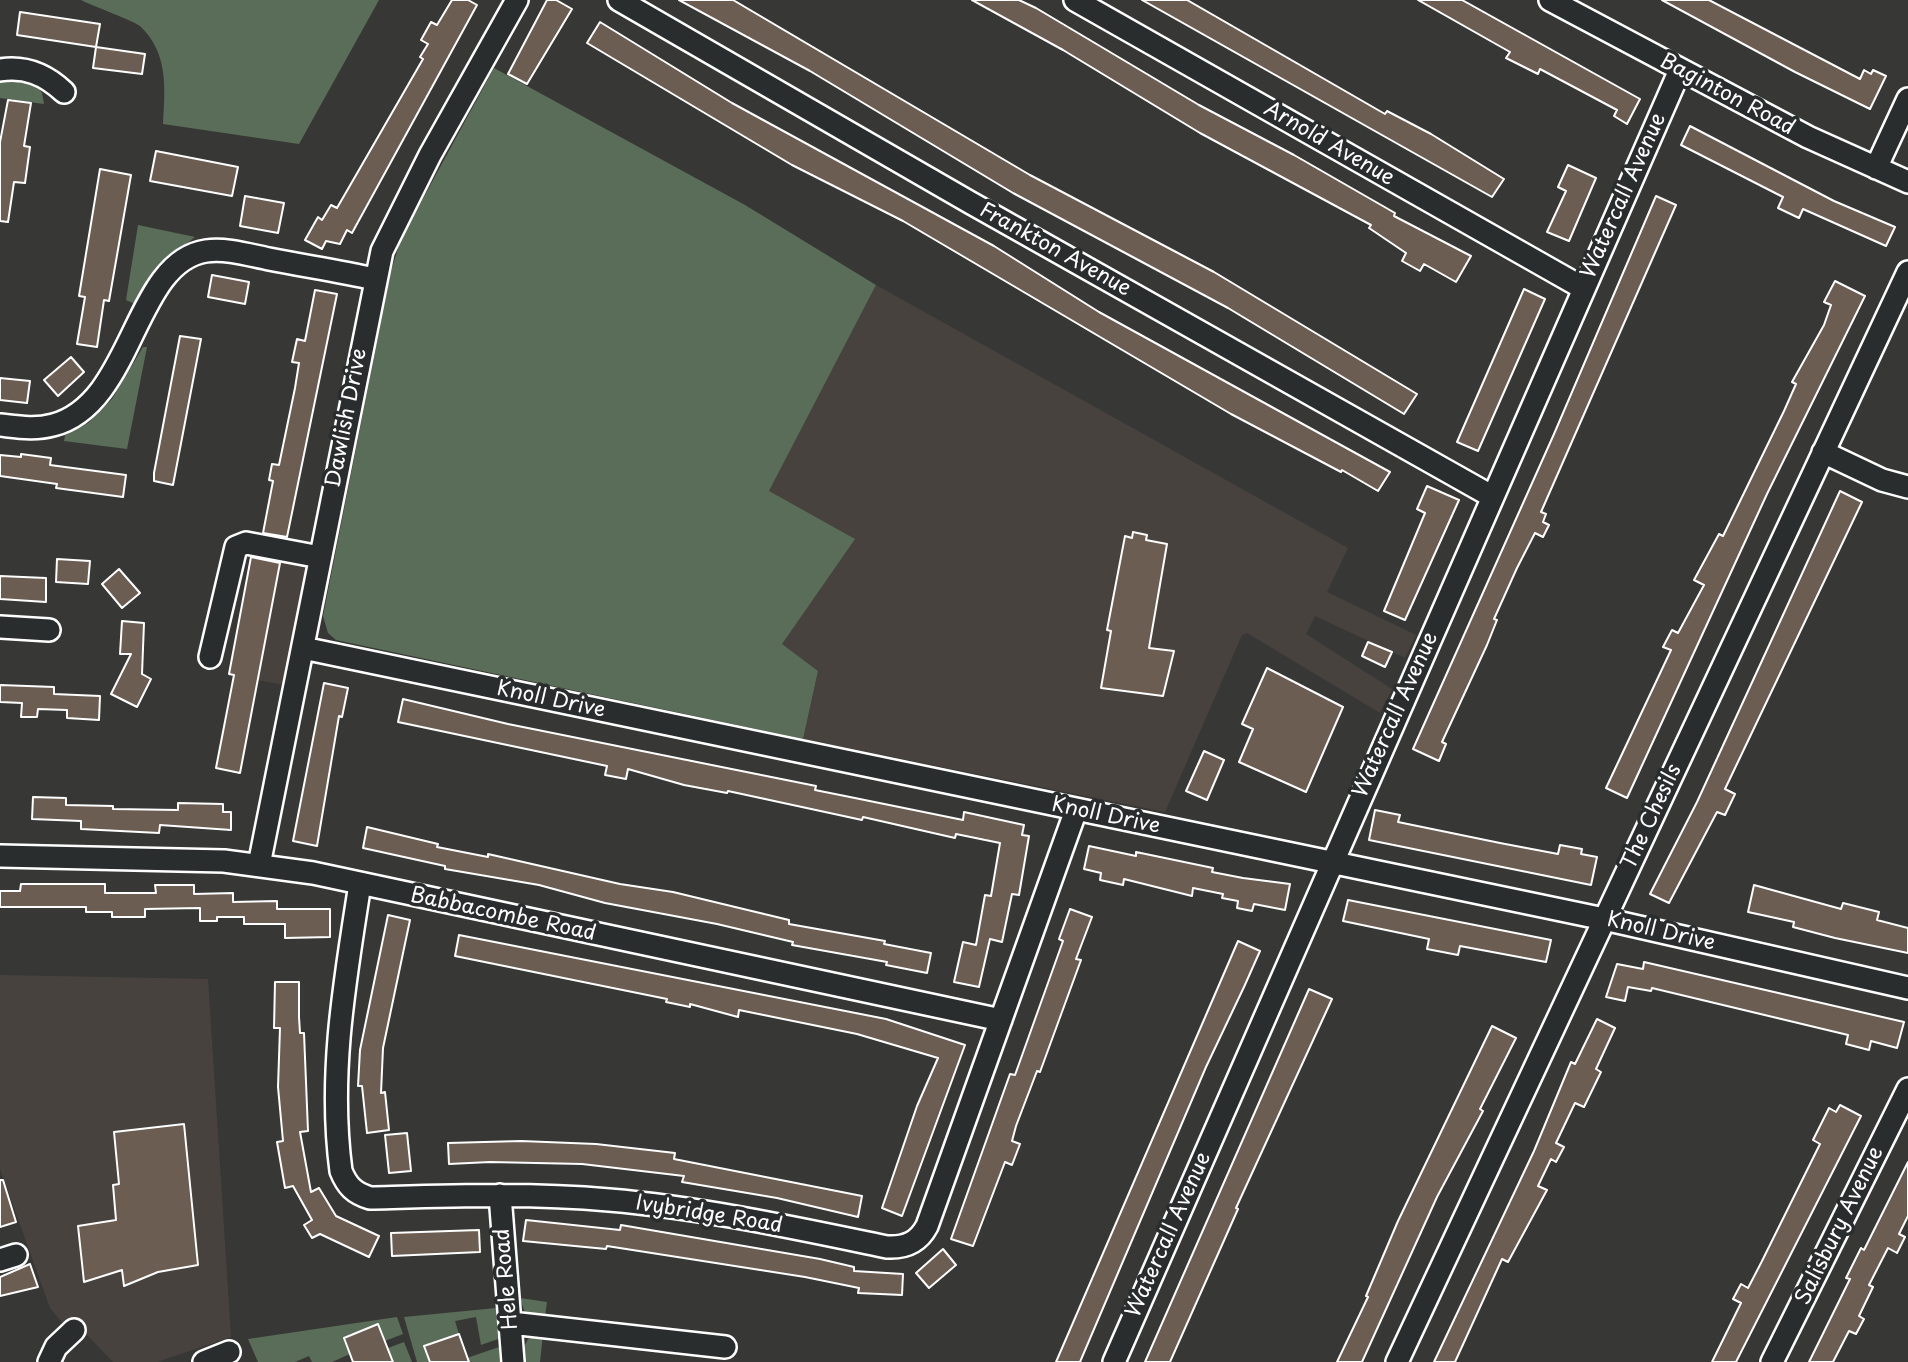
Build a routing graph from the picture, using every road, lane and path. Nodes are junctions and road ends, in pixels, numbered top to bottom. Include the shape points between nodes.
1 (517, 0) edge
2 (619, 0) edge
3 (1075, 0) edge
4 (1550, 0) edge
5 (1680, 69) junction
6 (0, 70) edge
7 (64, 92) dead end
8 (1908, 99) edge
9 (1899, 141) edge
10 (1876, 168) junction
11 (1908, 182) edge
12 (1908, 272) edge
13 (374, 279) junction
14 (1583, 288) junction
15 (0, 425) edge
16 (1823, 452) junction
17 (1908, 487) edge
18 (1493, 497) junction
19 (320, 557) junction
20 (0, 627) edge
21 (49, 630) dead end
22 (303, 648) junction
23 (210, 657) dead end
24 (1076, 810) junction
25 (0, 856) edge
26 (1332, 864) junction
27 (259, 865) junction
28 (360, 884) junction
29 (1604, 919) junction
30 (1908, 988) edge
31 (1001, 1020) junction
32 (1908, 1089) edge
33 (500, 1195) junction
34 (510, 1323) junction
35 (74, 1330) dead end
36 (725, 1347) dead end
37 (229, 1352) dead end
38 (49, 1362) edge
39 (204, 1362) edge
40 (513, 1362) edge
41 (1114, 1362) edge
42 (1397, 1362) edge
43 (1772, 1362) edge

1 - 13 street, Dawlish Drive via 393,225
2 - 18 street, Frankton Avenue
3 - 14 street, Arnold Avenue
4 - 5 street, Baginton Road
5 - 10 street, Baginton Road
5 - 14 street, Watercall Avenue
6 - 7 street via 37,73
8 - 9 street
9 - 10 street
10 - 11 street, Baginton Road
12 - 16 street, The Chesils
13 - 15 street via 222,251 191,255 164,278 110,377 89,404 52,426
13 - 19 street, Dawlish Drive
14 - 18 street, Watercall Avenue
16 - 17 street
16 - 29 street, The Chesils
18 - 26 street, Watercall Avenue
19 - 22 street, Dawlish Drive
19 - 23 street via 246,543 236,547
20 - 21 street
22 - 24 street, Knoll Drive
22 - 27 street, Dawlish Drive
24 - 26 street, Knoll Drive
24 - 31 street, Ivybridge Road
25 - 27 street, Babbacombe Road
26 - 29 street, Knoll Drive
26 - 41 street, Watercall Avenue
27 - 28 street, Babbacombe Road
28 - 31 street, Babbacombe Road
28 - 33 street, Ivybridge Road via 335,1077 338,1147 345,1182 370,1198
29 - 30 street, Knoll Drive
29 - 42 street, The Chesils
31 - 33 street, Ivybridge Road via 927,1226 918,1240 907,1246 887,1247 649,1204
32 - 43 street, Salisbury Avenue
33 - 34 street, Hele Road
34 - 36 street
34 - 40 street, Hele Road
35 - 38 street via 56,1347
37 - 39 street

